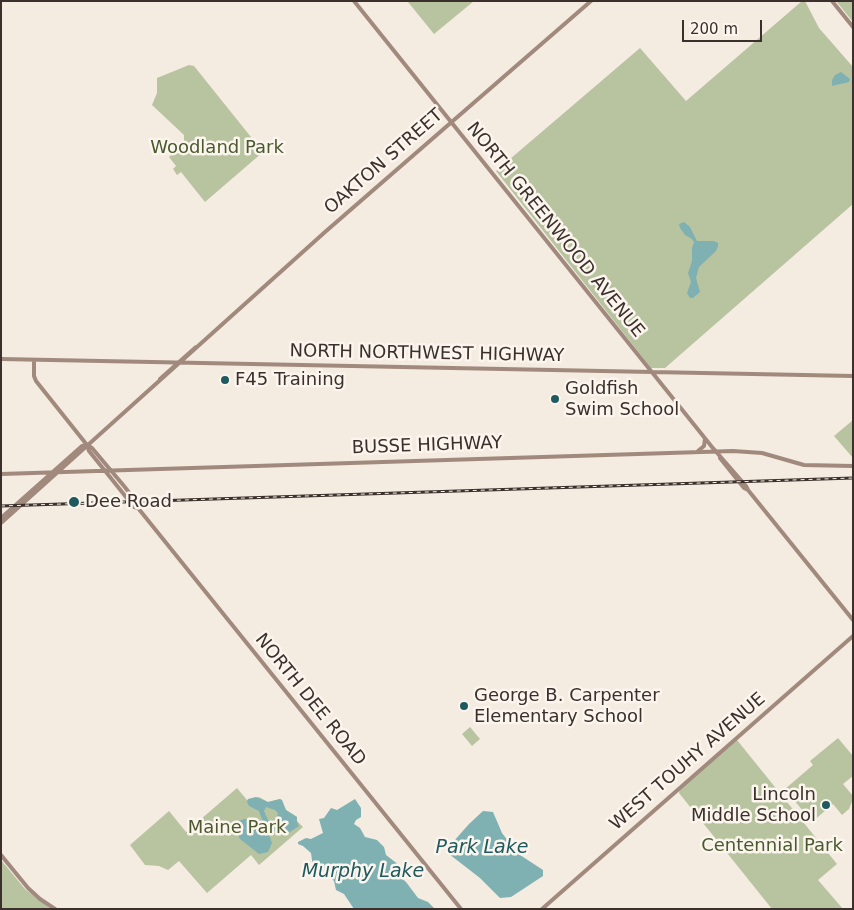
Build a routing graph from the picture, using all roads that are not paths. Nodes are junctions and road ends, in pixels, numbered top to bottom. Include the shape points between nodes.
1 (354, 1) edge
2 (591, 1) edge
3 (832, 1) edge
4 (853, 27) edge
5 (450, 122) junction
6 (198, 346) junction
7 (191, 354) junction
8 (1, 359) edge
9 (34, 360) junction
10 (160, 362) junction
11 (178, 363) junction
12 (196, 364) junction
13 (652, 372) junction
14 (165, 373) junction
15 (853, 376) edge
16 (159, 380) junction
17 (704, 437) junction
18 (87, 445) junction
19 (716, 451) junction
20 (733, 451) junction
21 (696, 452) junction
22 (725, 461) junction
23 (853, 466) edge
24 (121, 470) junction
25 (105, 471) junction
26 (110, 471) junction
27 (53, 472) junction
28 (59, 472) junction
29 (1, 474) edge
30 (119, 482) junction
31 (748, 490) junction
32 (138, 508) junction
33 (1, 518) edge
34 (1, 523) edge
35 (853, 620) edge
36 (853, 636) edge
37 (1, 855) edge
38 (54, 908) edge
39 (461, 909) edge
40 (542, 909) edge

1 - 5 main road, NORTH GREENWOOD AVENUE
2 - 5 main road, OAKTON STREET
3 - 4 main road
5 - 6 main road, OAKTON STREET
5 - 13 main road, NORTH GREENWOOD AVENUE
6 - 7 main road, OAKTON STREET
6 - 11 main road, OAKTON STREET
7 - 11 main road, OAKTON STREET
7 - 12 main road
8 - 9 main road, NORTH NORTHWEST HIGHWAY
9 - 10 main road, NORTH NORTHWEST HIGHWAY
9 - 18 main road, NORTH DEE ROAD via 35,379
10 - 11 main road, NORTH NORTHWEST HIGHWAY
10 - 14 main road
11 - 12 main road, NORTH NORTHWEST HIGHWAY
11 - 14 main road, OAKTON STREET
11 - 16 main road, OAKTON STREET
12 - 13 main road, NORTH NORTHWEST HIGHWAY
13 - 15 main road, NORTH NORTHWEST HIGHWAY
13 - 17 main road, NORTH GREENWOOD AVENUE
14 - 16 main road, OAKTON STREET
16 - 18 main road, OAKTON STREET
17 - 19 main road, NORTH GREENWOOD AVENUE
17 - 21 main road via 704,446
18 - 25 main road, NORTH DEE ROAD
18 - 26 main road, NORTH DEE ROAD
18 - 27 main road, OAKTON STREET
18 - 28 main road, OAKTON STREET
19 - 20 main road, BUSSE HIGHWAY
19 - 21 main road, BUSSE HIGHWAY
19 - 22 main road, NORTH GREENWOOD AVENUE
19 - 31 main road, NORTH GREENWOOD AVENUE
20 - 22 main road via 726,455
20 - 23 main road, BUSSE HIGHWAY via 762,453 804,465
21 - 24 main road, BUSSE HIGHWAY
22 - 31 main road, NORTH GREENWOOD AVENUE
24 - 26 main road, BUSSE HIGHWAY
24 - 30 main road
25 - 26 main road, BUSSE HIGHWAY
25 - 28 main road, BUSSE HIGHWAY
25 - 32 main road, NORTH DEE ROAD
26 - 30 main road, NORTH DEE ROAD
27 - 28 main road, BUSSE HIGHWAY
27 - 29 main road, BUSSE HIGHWAY
27 - 33 main road, OAKTON STREET
28 - 34 main road, OAKTON STREET
30 - 32 main road, NORTH DEE ROAD
31 - 35 main road, NORTH GREENWOOD AVENUE
32 - 39 main road, NORTH DEE ROAD
36 - 40 main road, WEST TOUHY AVENUE
37 - 38 main road via 28,888

